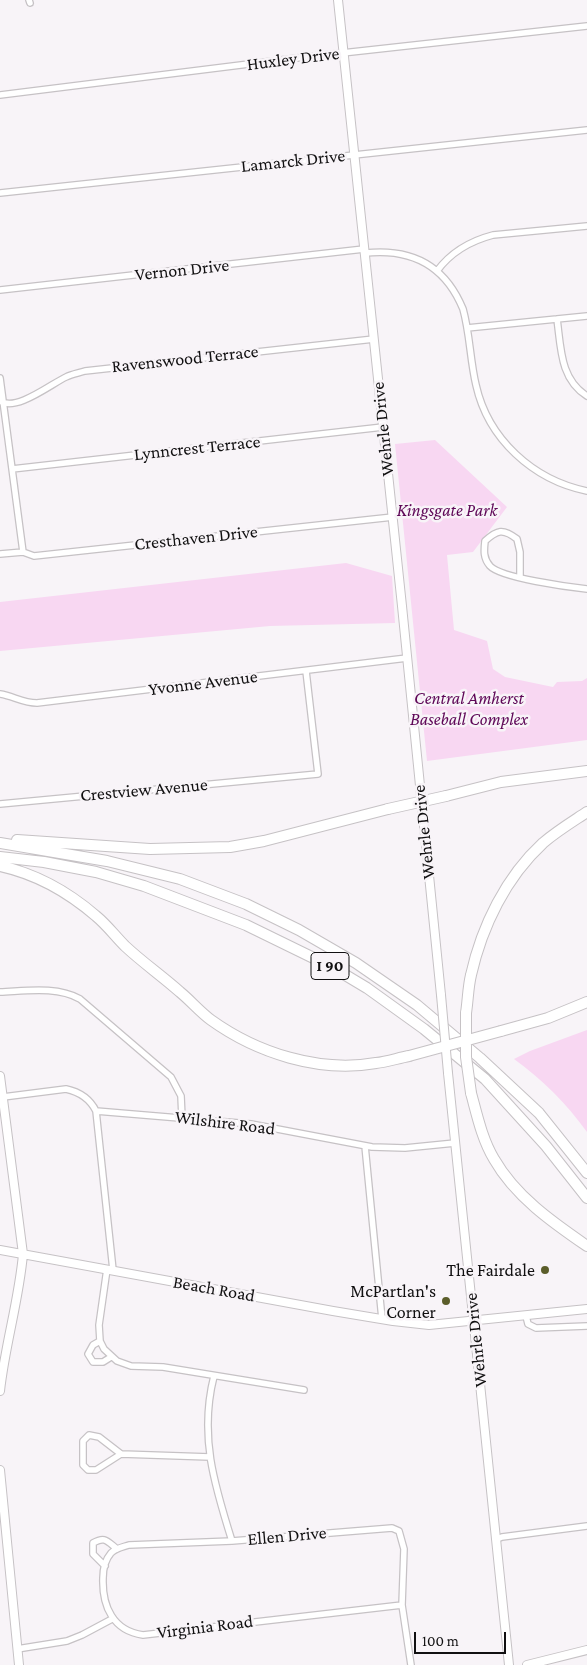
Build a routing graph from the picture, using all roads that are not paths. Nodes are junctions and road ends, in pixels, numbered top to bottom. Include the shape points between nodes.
1 (338, 0) edge
2 (587, 26) edge
3 (344, 53) junction
4 (0, 95) edge
5 (587, 130) edge
6 (354, 154) junction
7 (0, 193) edge
8 (587, 226) edge
9 (365, 251) junction
10 (437, 271) junction
11 (0, 290) edge
12 (587, 316) edge
13 (557, 319) junction
14 (467, 328) junction
15 (374, 339) junction
16 (0, 378) edge
17 (587, 396) edge
18 (1, 404) edge
19 (383, 427) junction
20 (12, 469) junction
21 (587, 491) edge
22 (393, 517) junction
23 (23, 552) junction
24 (0, 554) edge
25 (520, 577) junction
26 (587, 589) edge
27 (407, 658) junction
28 (306, 671) junction
29 (0, 694) edge
30 (587, 771) edge
31 (0, 804) edge
32 (587, 812) edge
33 (0, 842) edge
34 (0, 857) edge
35 (0, 866) edge
36 (0, 992) edge
37 (587, 1002) edge
38 (0, 1076) edge
39 (2, 1102) edge
40 (96, 1112) junction
41 (182, 1118) junction
42 (455, 1143) junction
43 (365, 1146) junction
44 (587, 1173) edge
45 (587, 1198) edge
46 (587, 1246) edge
47 (0, 1250) edge
48 (23, 1254) junction
49 (110, 1270) junction
50 (587, 1309) edge
51 (526, 1316) junction
52 (382, 1318) junction
53 (474, 1321) junction
54 (587, 1326) edge
55 (100, 1341) junction
56 (111, 1357) junction
57 (214, 1376) junction
58 (304, 1390) dead end
59 (0, 1391) edge
60 (122, 1454) junction
61 (210, 1457) junction
62 (0, 1470) edge
63 (587, 1526) edge
64 (496, 1539) junction
65 (232, 1541) junction
66 (117, 1549) junction
67 (105, 1566) junction
68 (402, 1605) junction
69 (112, 1619) junction
70 (17, 1649) junction
71 (587, 1650) edge
72 (19, 1665) edge
73 (411, 1665) edge
74 (509, 1665) edge
75 (527, 1665) edge

1 - 3 street, Wehrle Drive
2 - 3 street, Huxley Drive
3 - 4 street, Huxley Drive
3 - 6 street, Wehrle Drive
5 - 6 street, Lamarck Drive
6 - 7 street, Lamarck Drive
6 - 9 street, Wehrle Drive
8 - 10 street via 482,238 454,253
9 - 10 street, Vernon Drive via 405,254
9 - 11 street, Vernon Drive
9 - 15 street, Wehrle Drive
10 - 14 street, Vernon Drive via 459,299
12 - 13 street
13 - 14 street
13 - 17 street via 566,373 576,388
14 - 21 street, Vernon Drive via 476,388 484,411 503,441 519,458 543,475
15 - 18 street, Ravenswood Terrace via 85,371 66,376 33,396
15 - 19 street, Wehrle Drive
16 - 18 street
18 - 20 street
19 - 20 street, Lynncrest Terrace
19 - 22 street, Wehrle Drive
20 - 23 street
22 - 23 street, Cresthaven Drive via 34,556
22 - 27 street, Wehrle Drive
23 - 24 street, Cresthaven Drive
25 - 25 street via 503,574 491,567 484,555 485,541 495,532 508,532 517,539
25 - 26 street
27 - 28 street, Yvonne Avenue
27 - 42 street, Wehrle Drive, bridge
28 - 29 street, Yvonne Avenue via 37,703 22,702
28 - 31 street, Crestview Avenue via 318,774
30 - 33 highway, bridge via 500,782 230,847 150,850 13,839
32 - 46 highway, bridge via 542,844 507,886 491,913 479,947 466,1013 466,1057 471,1093 482,1133 494,1158 510,1183 544,1215
33 - 44 highway, I 90 via 108,861 180,879 246,904 300,930 417,1005 480,1058 538,1113
34 - 45 highway, I 90 via 96,872 144,886 246,925 332,967 424,1029 485,1079 546,1146
35 - 37 highway, bridge via 20,870 68,893 211,1019 243,1039 271,1052 314,1062 375,1064 548,1018
36 - 41 street via 60,991 80,999 171,1077 181,1096
38 - 39 street
39 - 40 street via 66,1089 89,1100
39 - 48 street
40 - 41 street, Wilshire Road
40 - 49 street
41 - 43 street, Wilshire Road via 251,1124
42 - 43 street, Wilshire Road via 405,1148
42 - 53 street, Wehrle Drive
43 - 52 street
47 - 48 street, Beach Road
48 - 49 street, Beach Road
48 - 59 street
49 - 52 street, Beach Road
49 - 55 street via 98,1325
50 - 51 street, Beach Road
51 - 53 street, Beach Road
51 - 54 street via 528,1324 536,1328
52 - 53 street, Beach Road via 429,1325
53 - 64 street, Wehrle Drive
55 - 56 street
55 - 56 street via 88,1354 92,1362 103,1362
56 - 57 street via 131,1366 163,1367
57 - 58 street
57 - 61 street via 207,1425
60 - 60 street via 96,1470 88,1470 83,1465 83,1441 90,1435 99,1437
60 - 61 street
61 - 65 street via 213,1479
62 - 70 street
63 - 64 street
64 - 74 street, Wehrle Drive
65 - 66 street, Ellen Drive via 137,1543
65 - 68 street, Ellen Drive via 392,1528 399,1531 404,1548
66 - 67 street
66 - 67 street via 106,1540 93,1543 93,1554
67 - 69 street via 103,1595
68 - 69 street, Virginia Road via 143,1635 126,1630
68 - 73 street, Ellen Drive
69 - 70 street via 67,1641
70 - 72 street
71 - 75 street

